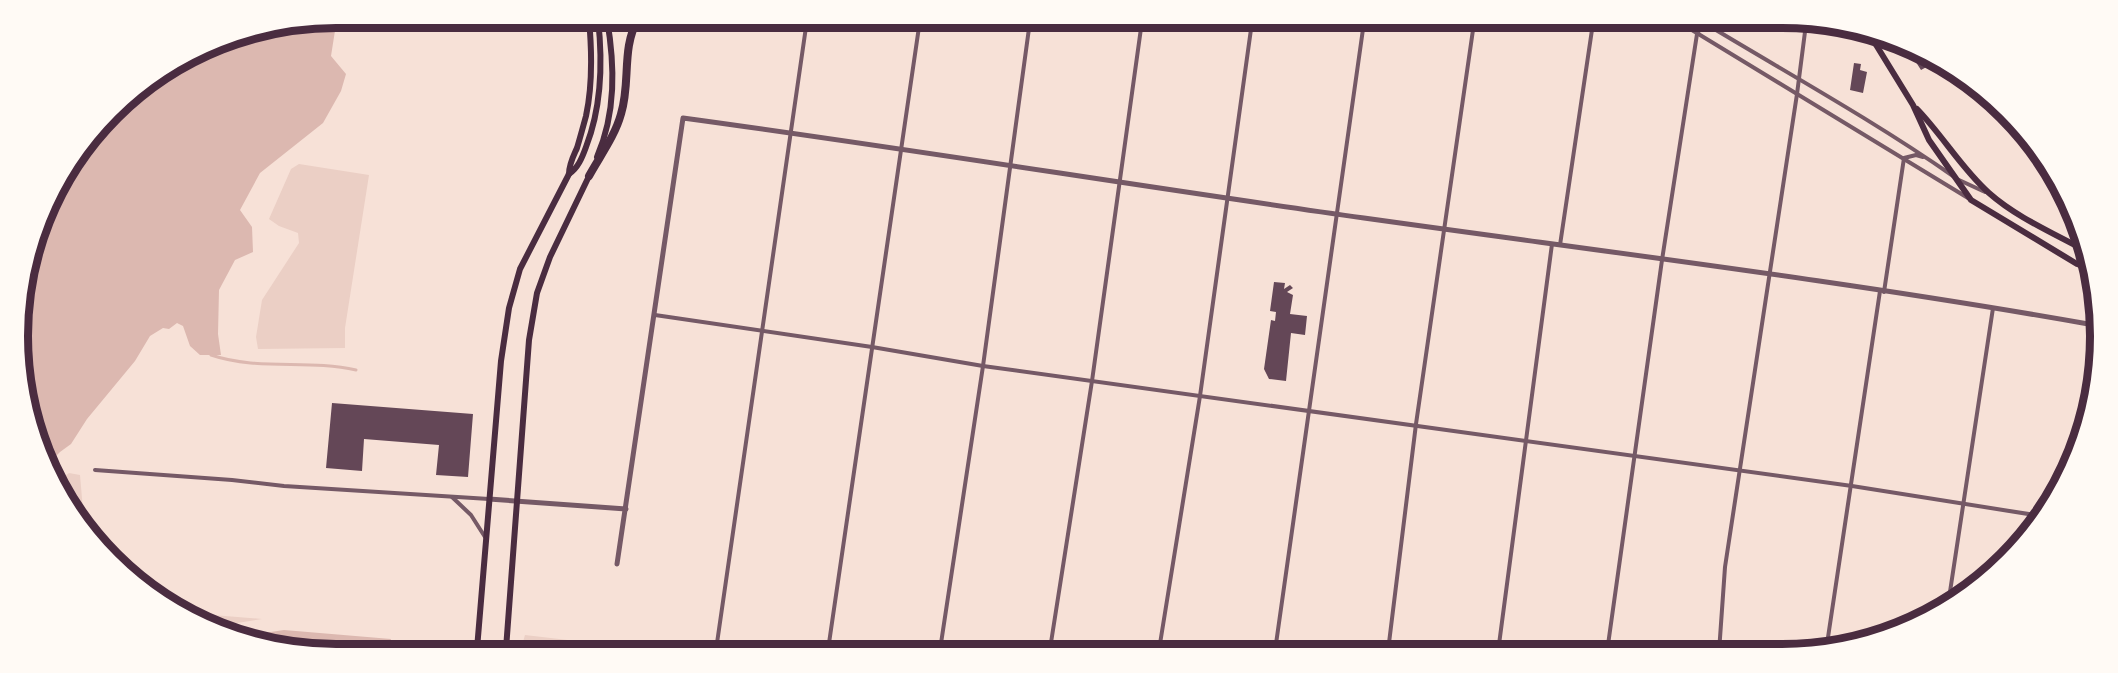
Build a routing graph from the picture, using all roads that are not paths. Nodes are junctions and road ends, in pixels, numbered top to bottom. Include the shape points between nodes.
1 (590, 28) edge
2 (599, 28) edge
3 (608, 28) edge
4 (633, 28) edge
5 (806, 28) edge
6 (919, 28) edge
7 (1029, 28) edge
8 (1141, 28) edge
9 (1251, 28) edge
10 (1363, 28) edge
11 (1473, 28) edge
12 (1592, 28) edge
13 (1688, 28) edge
14 (1701, 28) edge
15 (1711, 28) edge
16 (1805, 29) edge
17 (1697, 34) junction
18 (1875, 43) edge
19 (1798, 80) junction
20 (1797, 93) junction
21 (1913, 105) junction
22 (792, 134) junction
23 (901, 149) junction
24 (1904, 158) junction
25 (1927, 158) junction
26 (1010, 166) junction
27 (569, 174) junction
28 (589, 176) junction
29 (1956, 178) junction
30 (1119, 182) junction
31 (1992, 196) junction
32 (1229, 199) junction
33 (1971, 200) junction
34 (1338, 214) junction
35 (2027, 219) junction
36 (2010, 224) junction
37 (1444, 229) junction
38 (1552, 244) junction
39 (2076, 245) edge
40 (1560, 246) junction
41 (1662, 260) junction
42 (2081, 265) edge
43 (1770, 273) junction
44 (1882, 292) junction
45 (1993, 308) junction
46 (655, 315) junction
47 (2089, 325) edge
48 (762, 331) junction
49 (872, 347) junction
50 (983, 366) junction
51 (1092, 381) junction
52 (1200, 396) junction
53 (1309, 412) junction
54 (1416, 424) junction
55 (1525, 440) junction
56 (1635, 455) junction
57 (95, 470) dead end
58 (1740, 470) junction
59 (1852, 486) junction
60 (452, 496) junction
61 (489, 499) junction
62 (517, 501) junction
63 (1963, 505) junction
64 (626, 509) junction
65 (2033, 515) edge
66 (486, 538) junction
67 (617, 564) dead end
68 (1949, 595) edge
69 (1827, 641) edge
70 (477, 644) edge
71 (506, 644) edge
72 (717, 644) edge
73 (829, 644) edge
74 (941, 644) edge
75 (1051, 644) edge
76 (1160, 644) edge
77 (1276, 644) edge
78 (1389, 644) edge
79 (1499, 644) edge
80 (1608, 644) edge
81 (1720, 644) edge

1 - 27 main road via 590,93
2 - 27 main road via 600,95 585,150 576,169
3 - 28 main road via 613,70 610,114
4 - 28 highway via 622,113
5 - 22 street
6 - 23 street
7 - 26 street
8 - 30 street
9 - 32 street
10 - 34 street
11 - 37 street
12 - 40 street
13 - 17 street
14 - 17 street
15 - 19 street
16 - 19 street
17 - 20 street
17 - 41 street
18 - 21 main road
19 - 20 street
19 - 25 street
20 - 24 street
20 - 43 street
21 - 29 main road via 1929,140
21 - 31 main road
22 - 23 street
22 - 46 street via 683,118
22 - 48 street
23 - 26 street
23 - 49 street
24 - 25 street
24 - 33 street
24 - 44 street
25 - 29 street
26 - 30 street
26 - 50 street
27 - 61 main road via 520,269 509,308
28 - 62 main road via 550,256 537,293 529,340
29 - 31 street
29 - 33 main road
30 - 32 street
30 - 51 street
31 - 35 main road
32 - 34 street
32 - 52 street
33 - 36 main road
34 - 37 street
34 - 53 street
35 - 36 main road
35 - 39 main road
36 - 42 main road
37 - 38 street
37 - 54 street
38 - 40 street
38 - 55 street
40 - 41 street
41 - 43 street
41 - 56 street
43 - 44 street
43 - 58 street
44 - 45 street
44 - 59 street
45 - 47 street
45 - 63 street
46 - 48 street
46 - 64 street
48 - 49 street
48 - 72 street
49 - 50 street
49 - 73 street
50 - 51 street
50 - 74 street
51 - 52 street
51 - 75 street
52 - 53 street
52 - 76 street
53 - 54 street
53 - 77 street
54 - 55 street
54 - 78 street
55 - 56 street
55 - 79 street
56 - 58 street
56 - 80 street
57 - 60 street
58 - 59 street
58 - 81 street via 1725,567
59 - 63 street
59 - 69 street
60 - 61 street
60 - 66 street
61 - 62 street
61 - 66 main road
62 - 64 street
62 - 71 main road
63 - 65 street
63 - 68 street
64 - 67 street
66 - 70 main road

